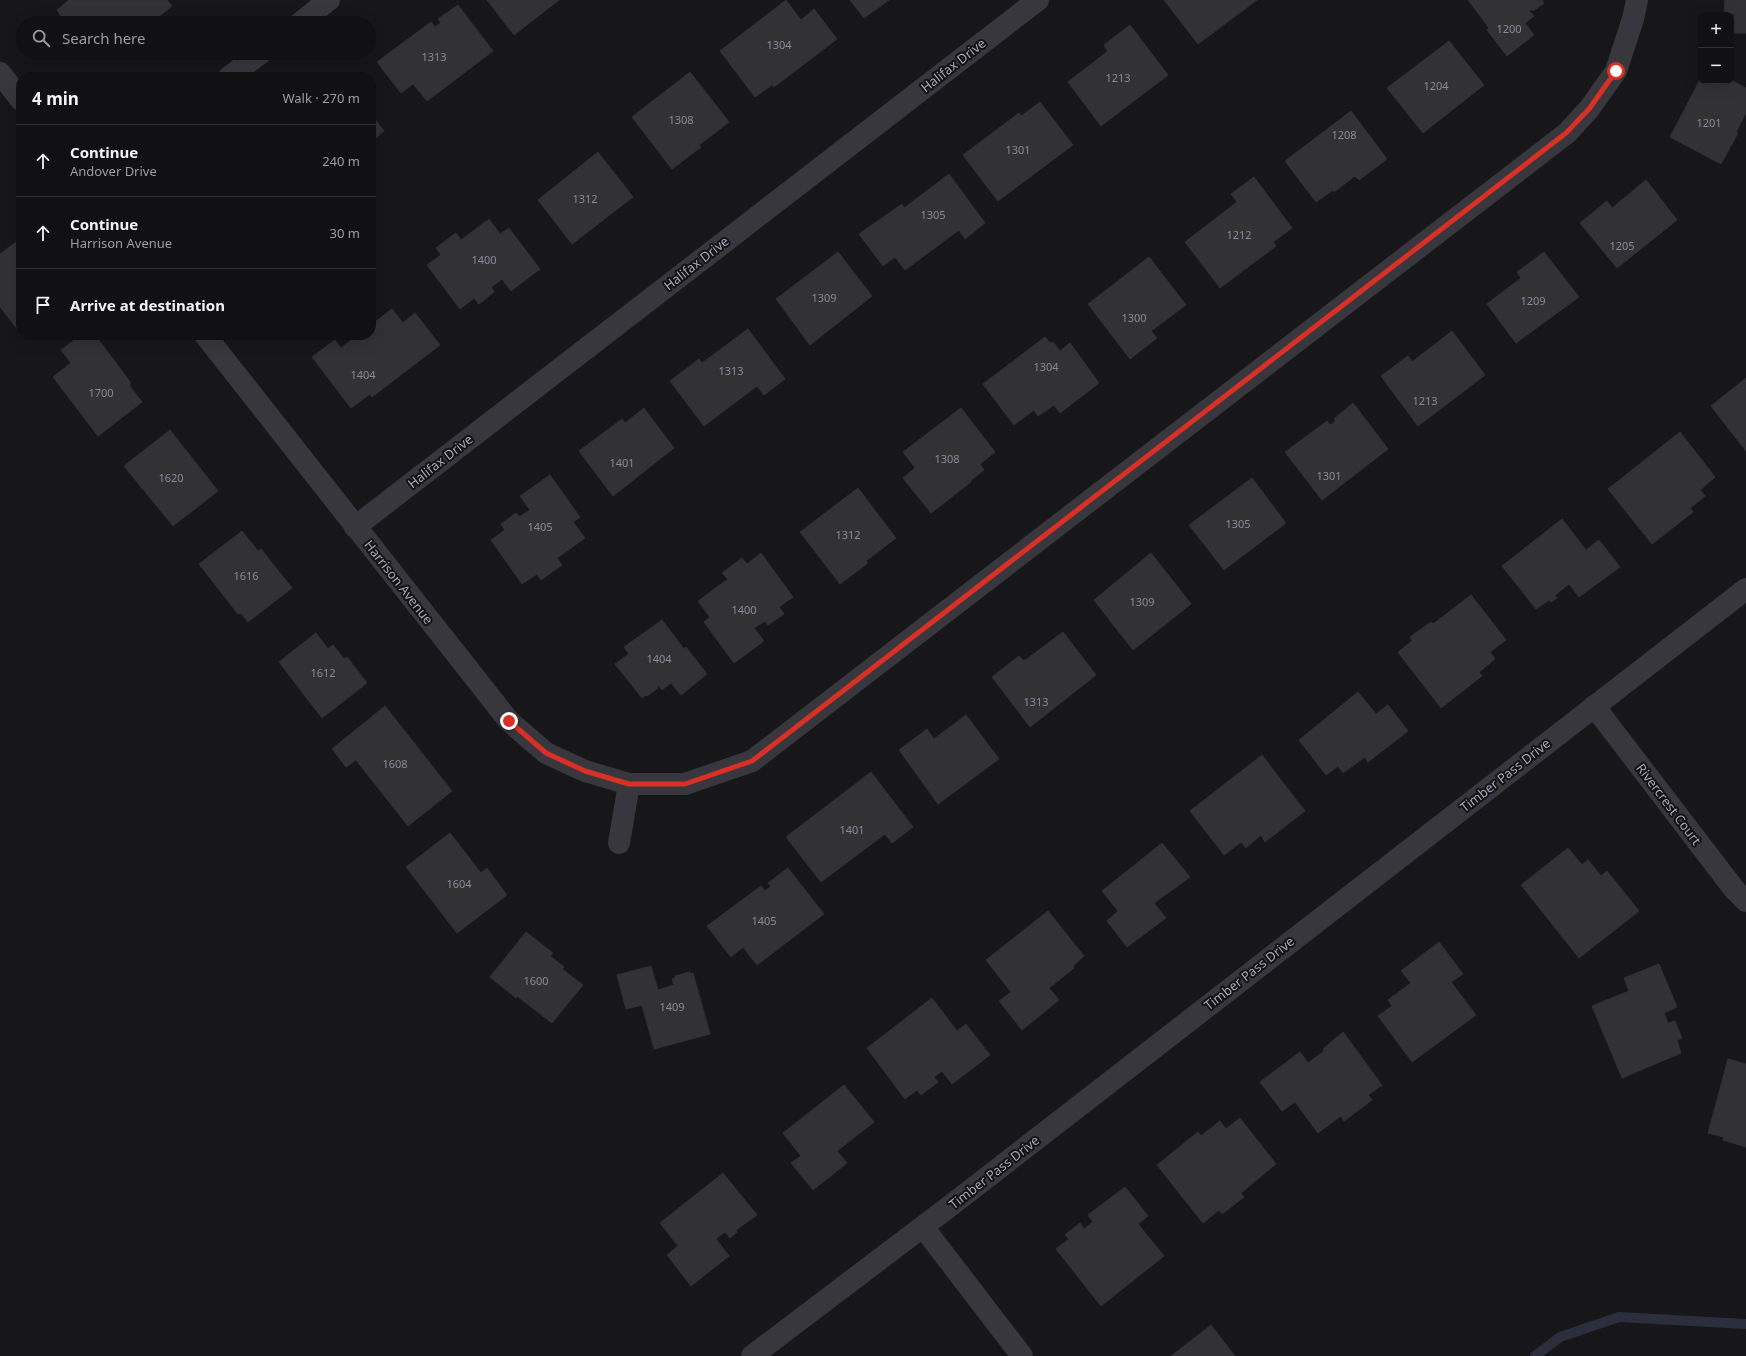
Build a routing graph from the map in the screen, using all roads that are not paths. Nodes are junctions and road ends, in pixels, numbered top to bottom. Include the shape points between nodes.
1 (330, 0) edge
2 (1038, 0) edge
3 (1637, 0) edge
4 (309, 16) edge
5 (252, 60) edge
6 (236, 72) edge
7 (0, 73) edge
8 (16, 94) edge
9 (209, 340) edge
10 (355, 527) junction
11 (1746, 589) edge
12 (1594, 706) junction
13 (629, 784) junction
14 (618, 843) dead end
15 (1746, 901) edge
16 (923, 1227) junction
17 (752, 1356) edge
18 (1022, 1356) edge

1 - 4 street
2 - 10 street, Halifax Drive
3 - 13 street, Harrison Avenue via 1616,71 1589,109 1566,133 752,761 685,784
5 - 6 street
7 - 8 street
9 - 10 street, Harrison Avenue
10 - 13 street, Harrison Avenue via 509,721 546,753 585,771
11 - 12 street, Timber Pass Drive
12 - 15 street, Rivercrest Court via 1734,889
12 - 16 street, Timber Pass Drive
13 - 14 street
16 - 17 street, Timber Pass Drive
16 - 18 street

